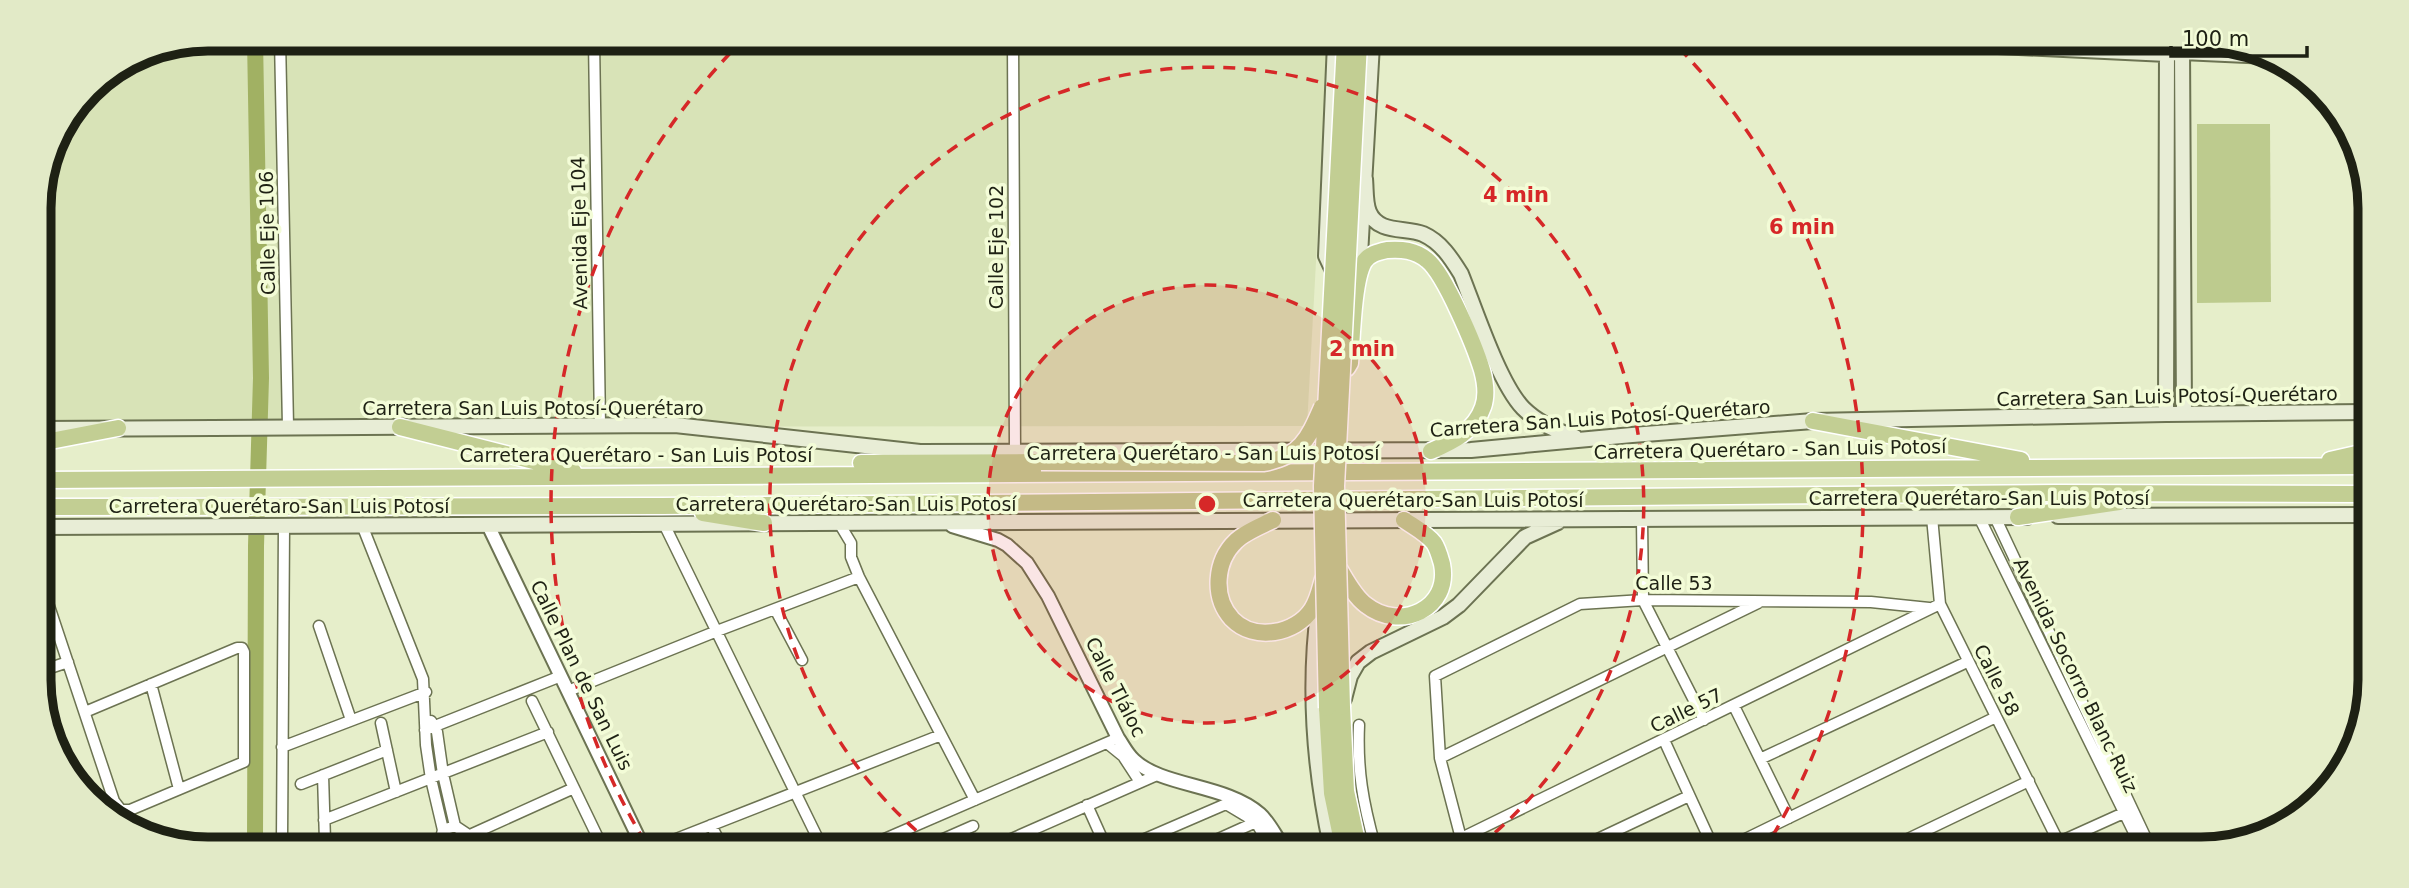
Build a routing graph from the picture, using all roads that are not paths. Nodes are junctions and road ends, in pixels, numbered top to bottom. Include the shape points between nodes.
1 (281, 51) edge
2 (594, 51) edge
3 (1013, 51) edge
4 (1331, 51) edge
5 (1335, 51) edge
6 (1341, 51) edge
7 (1345, 51) edge
8 (1359, 51) edge
9 (1363, 51) edge
10 (1373, 51) edge
11 (2167, 51) edge
12 (2182, 51) edge
13 (2194, 51) edge
14 (2231, 54) edge
15 (1371, 63) junction
16 (1334, 64) junction
17 (2166, 123) junction
18 (2183, 123) junction
19 (1365, 179) junction
20 (1334, 273) junction
21 (1359, 275) junction
22 (2165, 316) junction
23 (2184, 316) junction
24 (1343, 377) junction
25 (1327, 395) junction
26 (2358, 412) edge
27 (2184, 413) junction
28 (2166, 414) junction
29 (1813, 421) junction
30 (600, 425) junction
31 (288, 426) junction
32 (400, 427) junction
33 (118, 428) junction
34 (51, 429) edge
35 (1583, 440) junction
36 (51, 441) edge
37 (1431, 451) junction
38 (920, 452) junction
39 (1015, 452) junction
40 (2358, 454) edge
41 (861, 463) junction
42 (2054, 466) junction
43 (2302, 466) junction
44 (2358, 466) edge
45 (798, 475) junction
46 (595, 477) junction
47 (51, 480) edge
48 (1329, 486) junction
49 (2172, 494) junction
50 (2358, 494) edge
51 (663, 506) junction
52 (51, 507) edge
53 (2358, 515) edge
54 (1932, 517) junction
55 (1979, 517) junction
56 (1994, 517) junction
57 (2018, 517) junction
58 (1565, 519) junction
59 (1642, 519) junction
60 (1273, 520) junction
61 (1404, 520) junction
62 (939, 522) junction
63 (764, 523) junction
64 (839, 523) junction
65 (664, 524) junction
66 (362, 525) junction
67 (488, 525) junction
68 (279, 526) junction
69 (51, 527) edge
70 (2012, 554) junction
71 (2000, 560) junction
72 (1332, 570) junction
73 (859, 577) junction
74 (1643, 600) junction
75 (1762, 601) junction
76 (1940, 604) junction
77 (1929, 608) junction
78 (775, 609) junction
79 (51, 612) edge
80 (319, 626) dead end
81 (717, 631) junction
82 (1668, 648) junction
83 (802, 660) dead end
84 (68, 662) junction
85 (1967, 662) junction
86 (51, 668) edge
87 (561, 676) junction
88 (151, 684) junction
89 (568, 691) junction
90 (426, 692) junction
91 (532, 701) dead end
92 (1734, 706) junction
93 (1334, 708) junction
94 (86, 712) junction
95 (1996, 717) junction
96 (351, 720) junction
97 (1704, 720) junction
98 (381, 723) dead end
99 (1359, 725) dead end
100 (430, 728) junction
101 (548, 732) junction
102 (941, 735) junction
103 (1112, 740) junction
104 (1664, 740) junction
105 (282, 747) junction
106 (387, 750) junction
107 (1440, 758) junction
108 (1760, 759) junction
109 (443, 774) junction
110 (323, 775) junction
111 (1157, 775) junction
112 (431, 779) junction
113 (2028, 780) junction
114 (1140, 782) junction
115 (301, 784) dead end
116 (574, 788) junction
117 (179, 789) junction
118 (396, 792) junction
119 (795, 792) junction
120 (1689, 796) junction
121 (975, 800) junction
122 (114, 801) junction
123 (110, 802) edge
124 (1087, 805) junction
125 (2128, 811) junction
126 (1257, 817) junction
127 (1789, 818) junction
128 (324, 820) junction
129 (711, 825) junction
130 (455, 826) junction
131 (973, 826) dead end
132 (443, 830) junction
133 (1754, 835) joint
134 (282, 837) edge
135 (325, 837) edge
136 (441, 837) edge
137 (472, 837) edge
138 (476, 837) edge
139 (598, 837) edge
140 (638, 837) edge
141 (681, 837) edge
142 (717, 837) edge
143 (817, 837) edge
144 (889, 837) edge
145 (948, 837) edge
146 (1016, 837) edge
147 (1101, 837) edge
148 (1149, 837) edge
149 (1220, 837) edge
150 (1266, 837) edge
151 (1275, 837) edge
152 (1329, 837) edge
153 (1341, 837) edge
154 (1356, 837) edge
155 (1373, 837) edge
156 (1460, 837) edge
157 (1471, 837) edge
158 (1600, 837) edge
159 (1708, 837) edge
160 (1750, 837) edge
161 (1911, 837) edge
162 (2057, 837) edge
163 (2077, 837) edge
164 (2138, 837) edge
165 (2144, 837) edge

1 - 31 street, Calle Eje 106
2 - 30 street, Avenida Eje 104
3 - 39 street, Calle Eje 102
4 - 16 main road
5 - 16 main road
6 - 16 main road
7 - 20 highway, bridge
8 - 24 highway, bridge
9 - 15 main road
10 - 15 main road
11 - 17 main road
12 - 18 main road
13 - 14 main road
15 - 19 main road
16 - 20 main road via 1326,256
17 - 18 main road
17 - 22 main road
18 - 23 main road
19 - 21 main road
19 - 35 main road via 1369,213 1378,223 1421,233 1451,258 1504,378 1523,408 1553,430
20 - 25 highway, bridge
21 - 24 highway via 1350,363
21 - 37 highway via 1365,260 1377,252 1414,251 1428,261 1451,296 1482,371 1486,391 1473,425
22 - 23 main road
22 - 28 main road
23 - 27 main road
24 - 48 highway, bridge
25 - 41 highway, bridge via 1302,446 1264,464
25 - 48 highway, bridge
26 - 27 main road, Carretera San Luis Potosí-Querétaro
27 - 28 main road, Carretera San Luis Potosí-Querétaro
28 - 29 main road, Carretera San Luis Potosí-Querétaro
29 - 35 main road, Carretera San Luis Potosí-Querétaro
29 - 42 highway
30 - 32 main road, Carretera San Luis Potosí-Querétaro
30 - 38 main road, Carretera San Luis Potosí-Querétaro via 675,425
31 - 32 main road, Carretera San Luis Potosí-Querétaro
31 - 33 main road, Carretera San Luis Potosí-Querétaro
32 - 46 highway
33 - 34 main road, Carretera San Luis Potosí-Querétaro
33 - 36 highway
35 - 37 main road, Carretera San Luis Potosí-Querétaro
37 - 39 main road, Carretera San Luis Potosí-Querétaro
38 - 39 main road, Carretera San Luis Potosí-Querétaro
38 - 41 highway
40 - 43 highway
41 - 45 highway
42 - 43 highway, Carretera Querétaro - San Luis Potosí
42 - 45 highway, Carretera Querétaro - San Luis Potosí
43 - 44 highway, Carretera Querétaro - San Luis Potosí
45 - 46 highway, Carretera Querétaro - San Luis Potosí
46 - 47 highway, Carretera Querétaro - San Luis Potosí
48 - 72 highway, bridge
49 - 50 highway
49 - 51 highway
49 - 57 highway
51 - 52 highway
51 - 63 highway
53 - 57 main road, Carretera Querétaro-San Luis Potosí
54 - 55 main road, Carretera Querétaro-San Luis Potosí
54 - 59 main road, Carretera Querétaro-San Luis Potosí
54 - 76 street, Calle 58
55 - 56 main road, Carretera Querétaro-San Luis Potosí
55 - 71 street, Avenida Socorro Blanc Ruiz
56 - 57 main road, Carretera Querétaro-San Luis Potosí
56 - 70 street, Avenida Socorro Blanc Ruiz
58 - 59 main road, Carretera Querétaro-San Luis Potosí
58 - 61 main road, Carretera Querétaro-San Luis Potosí
58 - 93 main road via 1525,537 1443,617 1358,662
59 - 74 street
60 - 61 main road, Carretera Querétaro-San Luis Potosí
60 - 62 main road, Carretera Querétaro-San Luis Potosí
60 - 72 highway, bridge via 1236,540 1224,557 1217,574 1232,619 1259,632 1292,627 1312,609
61 - 72 highway via 1436,545 1444,573 1437,595 1421,612 1405,617 1377,613
62 - 64 main road, Carretera Querétaro-San Luis Potosí
62 - 103 street, Calle Tláloc via 989,536 1027,563 1048,596
63 - 64 main road, Carretera Querétaro-San Luis Potosí
63 - 65 main road, Carretera Querétaro-San Luis Potosí
64 - 73 street
65 - 67 main road, Carretera Querétaro-San Luis Potosí
65 - 81 street
66 - 67 main road, Carretera Querétaro-San Luis Potosí
66 - 68 main road, Carretera Querétaro-San Luis Potosí
66 - 90 street
67 - 87 street, Calle Plan de San Luis
68 - 69 main road, Carretera Querétaro-San Luis Potosí
68 - 105 street
70 - 71 street via 2004,554
70 - 125 street, Avenida Socorro Blanc Ruiz
71 - 125 street, Avenida Socorro Blanc Ruiz
72 - 93 highway, bridge
72 - 152 main road via 1314,641 1315,744
73 - 78 street
73 - 102 street
74 - 75 street, Calle 53
74 - 82 street
74 - 107 street, Calle 53 via 1580,604 1436,676
75 - 77 street, Calle 53 via 1871,602
75 - 82 street
76 - 77 street, Calle 57
76 - 85 street, Calle 58
77 - 92 street, Calle 57
78 - 81 street
78 - 83 street
79 - 84 street
80 - 96 street
81 - 89 street
81 - 119 street
82 - 97 street
82 - 107 street
84 - 86 street
84 - 94 street
85 - 95 street, Calle 58
85 - 108 street
87 - 89 street, Calle Plan de San Luis
87 - 100 street
88 - 94 street
88 - 117 street
88 - 117 street via 242,648 244,652 244,762
89 - 140 street, Calle Plan de San Luis
90 - 96 street
90 - 100 street
91 - 101 street
92 - 97 street, Calle 57
92 - 108 street
93 - 153 highway via 1332,793
93 - 154 highway
94 - 122 street
95 - 113 street, Calle 58
95 - 127 street
96 - 105 street
97 - 104 street, Calle 57
98 - 106 street
99 - 155 street via 1358,762
100 - 109 street
100 - 112 street
101 - 109 street
101 - 116 street
102 - 119 street
102 - 121 street
103 - 111 street, Calle Tláloc
103 - 114 street
103 - 121 street
104 - 120 street
104 - 157 street, Calle 57
105 - 134 street
106 - 110 street
106 - 118 street
107 - 156 street
108 - 127 street
109 - 112 street
109 - 130 street
110 - 115 street
110 - 128 street
111 - 114 street
111 - 126 street, Calle Tláloc via 1243,803
112 - 118 street
112 - 132 street
113 - 161 street
113 - 162 street, Calle 58
114 - 124 street
116 - 138 street
116 - 139 street
117 - 122 street via 130,810 121,810
118 - 128 street
119 - 129 street
119 - 143 street
120 - 158 street
120 - 159 street
121 - 144 street
122 - 123 street
124 - 146 street
124 - 147 street
125 - 163 street
125 - 164 street, Avenida Socorro Blanc Ruiz
125 - 165 street, Avenida Socorro Blanc Ruiz
126 - 148 street, Calle Tláloc via 1226,804
126 - 149 street
126 - 150 street, Calle Tláloc
126 - 151 street, Calle Tláloc
127 - 133 street
128 - 135 street
129 - 141 street
129 - 142 street
130 - 132 street
130 - 137 street
131 - 145 street
132 - 136 street
133 - 160 street

